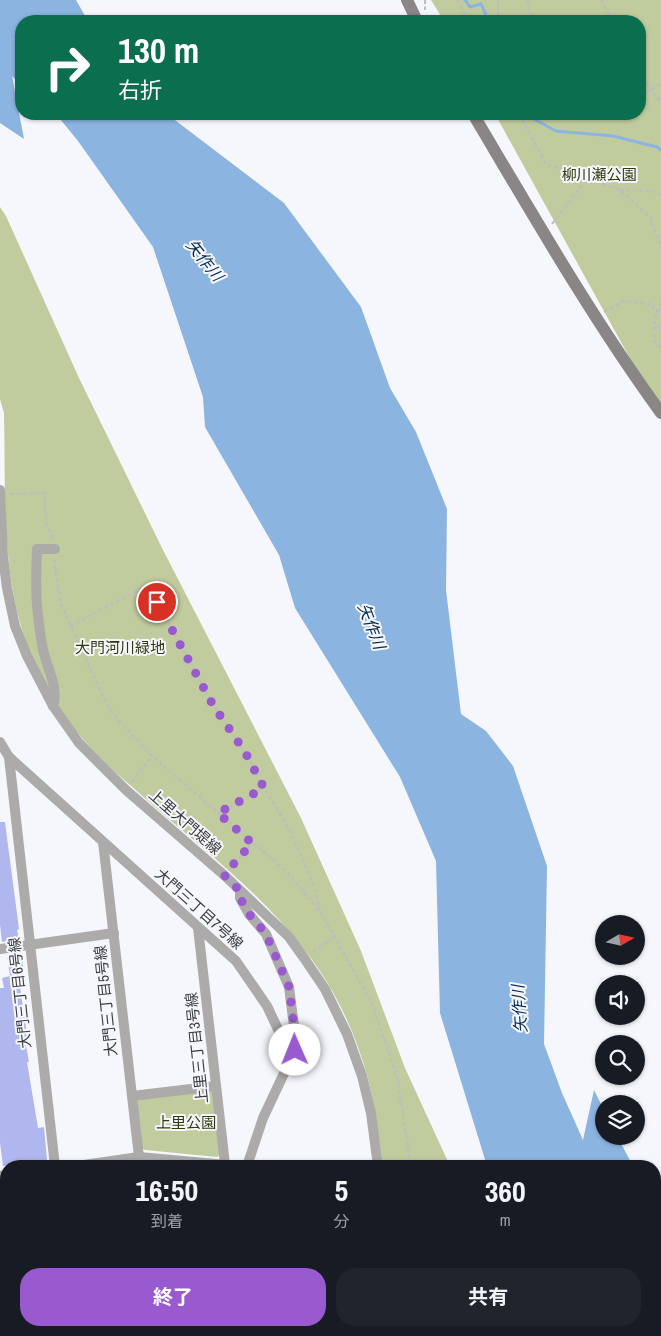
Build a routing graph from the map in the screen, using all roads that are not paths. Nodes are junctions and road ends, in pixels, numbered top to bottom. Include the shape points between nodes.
1 (407, 0) edge
2 (415, 15) edge
3 (477, 120) edge
4 (661, 413) edge
5 (0, 492) edge
6 (55, 549) road end
7 (1, 557) edge
8 (53, 706) junction
9 (0, 742) edge
10 (9, 757) junction
11 (103, 842) junction
12 (240, 891) junction
13 (198, 928) junction
14 (114, 933) junction
15 (30, 944) junction
16 (0, 949) edge
17 (291, 1058) junction
18 (216, 1086) junction
19 (132, 1096) junction
20 (139, 1157) junction
21 (54, 1160) edge
22 (118, 1160) edge
23 (176, 1160) edge
24 (225, 1160) edge
25 (249, 1160) edge
26 (377, 1160) edge

1 - 2 street
3 - 4 street via 537,222
5 - 7 street, 上里大門堤線
6 - 8 street via 37,549 36,585 43,647 54,690
7 - 8 street, 上里大門堤線 via 15,626
8 - 12 street, 上里大門堤線 via 79,744
9 - 10 street, 大門三丁目7号線
10 - 11 street, 大門三丁目7号線
10 - 15 street, 大門三丁目6号線
11 - 13 street, 大門三丁目7号線
11 - 14 street, 大門三丁目5号線
12 - 17 street via 240,898 249,914 266,934 289,987 296,1042
12 - 26 street, 上里大門堤線 via 289,937 325,989 347,1034 362,1076
13 - 17 street, 大門三丁目7号線 via 236,961 267,1006
13 - 18 street, 上里三丁目3号線
14 - 15 street
14 - 19 street, 大門三丁目5号線
15 - 16 street
15 - 21 street, 大門三丁目6号線
17 - 25 street via 263,1118
18 - 19 street
18 - 24 street, 上里三丁目3号線
19 - 20 street, 大門三丁目5号線
20 - 22 street
20 - 23 street

